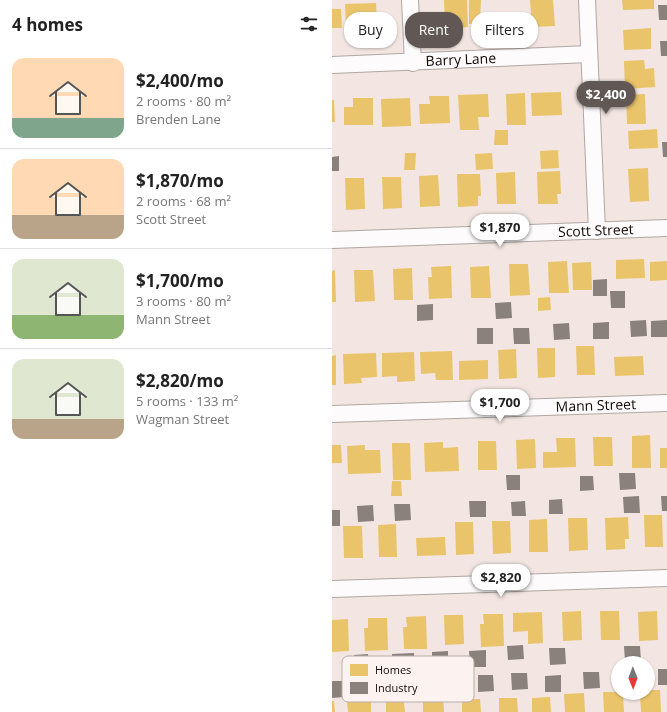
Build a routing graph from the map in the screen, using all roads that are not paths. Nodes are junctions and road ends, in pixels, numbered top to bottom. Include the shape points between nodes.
1 (410, 0) edge
2 (587, 0) edge
3 (589, 54) junction
4 (413, 63) junction
5 (332, 65) edge
6 (667, 228) edge
7 (598, 231) junction
8 (332, 240) edge
9 (667, 403) edge
10 (332, 414) edge
11 (667, 578) edge
12 (332, 589) edge

1 - 4 street
2 - 3 street
3 - 4 street, Barry Lane
3 - 7 street
4 - 5 street, Barry Lane
6 - 7 street, Scott Street
7 - 8 street, Scott Street
9 - 10 street, Mann Street
11 - 12 street

